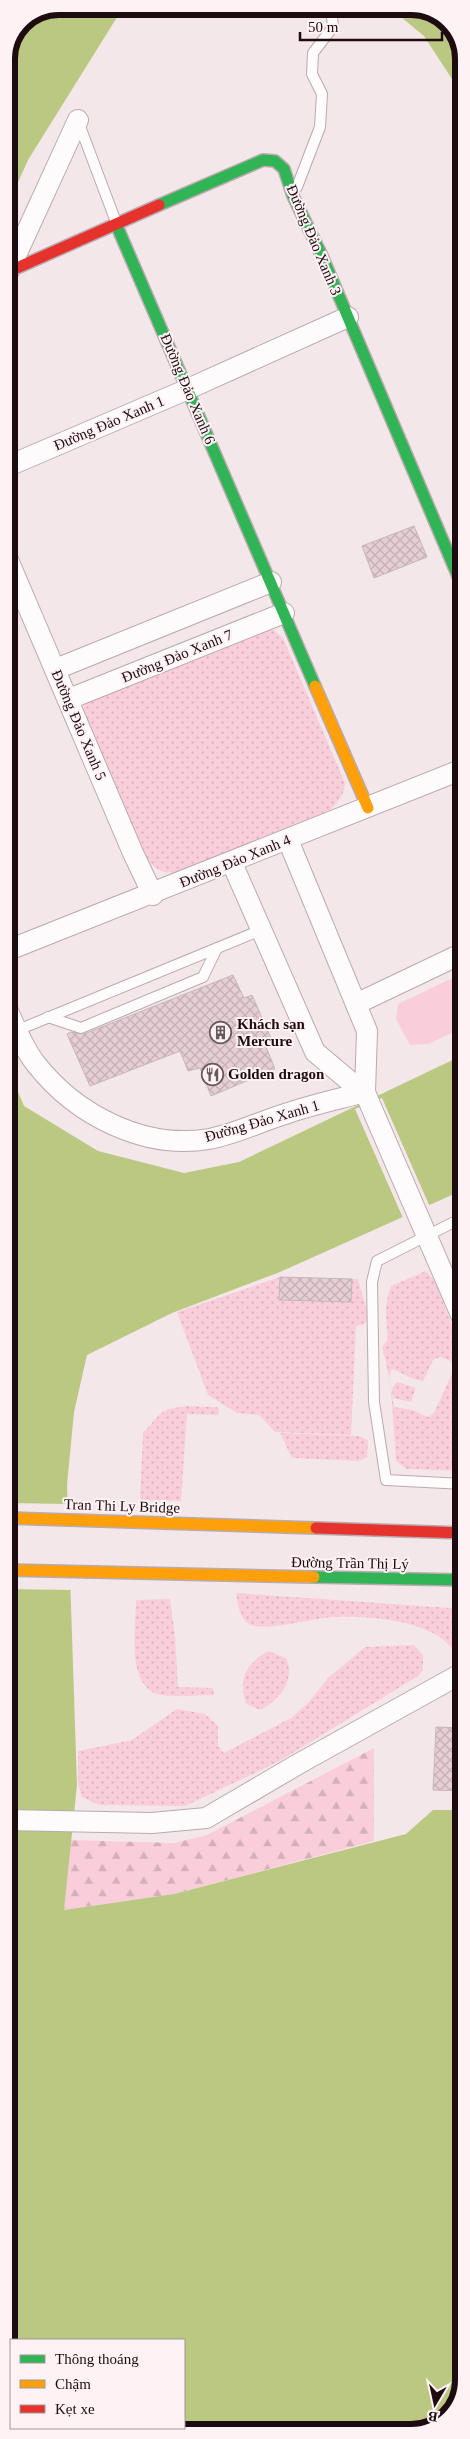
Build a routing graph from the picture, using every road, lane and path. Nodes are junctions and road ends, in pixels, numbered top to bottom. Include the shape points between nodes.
1 (332, 15) edge
2 (78, 120) joint
3 (293, 196) junction
4 (116, 224) junction
5 (15, 259) edge
6 (15, 271) edge
7 (348, 317) junction
8 (188, 389) junction
9 (15, 463) edge
10 (455, 569) edge
11 (15, 576) edge
12 (271, 582) junction
13 (284, 613) junction
14 (56, 669) junction
15 (69, 699) junction
16 (455, 772) edge
17 (368, 808) junction
18 (288, 840) junction
19 (232, 863) junction
20 (153, 895) junction
21 (262, 930) junction
22 (15, 948) edge
23 (217, 948) junction
24 (455, 957) edge
25 (356, 1004) junction
26 (48, 1018) junction
27 (15, 1024) edge
28 (18, 1030) junction
29 (367, 1097) junction
30 (455, 1222) edge
31 (426, 1238) junction
32 (455, 1302) edge
33 (455, 1484) edge
34 (15, 1518) edge
35 (455, 1533) edge
36 (15, 1570) edge
37 (455, 1580) edge
38 (455, 1677) edge
39 (15, 1820) edge

1 - 3 lane via 333,27 313,53 312,74 322,94 320,127
2 - 4 lane, Đường Đảo Xanh 6
2 - 5 street, Đường Đảo Xanh 6
3 - 4 street, Đường Đảo Xanh 3 via 284,169 275,161 263,160
3 - 7 street, Đường Đảo Xanh 3
4 - 6 street, Đường Đảo Xanh 3
4 - 8 street, Đường Đảo Xanh 6
7 - 8 street, Đường Đảo Xanh 1
7 - 10 street, Đường Đảo Xanh 3
8 - 9 street, Đường Đảo Xanh 1
8 - 12 street, Đường Đảo Xanh 6
11 - 14 street, Đường Đảo Xanh 5
12 - 13 street, Đường Đảo Xanh 6
12 - 14 street
13 - 15 street, Đường Đảo Xanh 7
13 - 17 street, Đường Đảo Xanh 6
14 - 15 street, Đường Đảo Xanh 5
15 - 20 street, Đường Đảo Xanh 5
16 - 17 street, Đường Đảo Xanh 4
17 - 18 street, Đường Đảo Xanh 4
18 - 19 street, Đường Đảo Xanh 4
18 - 25 street
19 - 20 street, Đường Đảo Xanh 4
19 - 21 street
20 - 22 street, Đường Đảo Xanh 4
21 - 23 lane
21 - 29 street via 315,1052
23 - 26 lane
23 - 26 lane via 203,977 81,1028
24 - 25 street
25 - 29 street via 367,1031
26 - 28 lane
27 - 28 street, Đường Đảo Xanh 1
28 - 29 street, Đường Đảo Xanh 1 via 35,1063 61,1091 112,1125 147,1136 208,1139 248,1129 285,1114
29 - 31 street
30 - 31 lane
31 - 32 street
31 - 33 lane via 377,1261 372,1282 374,1402 386,1480
34 - 35 street, Tran Thi Ly Bridge
36 - 37 street, Đường Trần Thị Lý
38 - 39 street via 206,1818 152,1823

